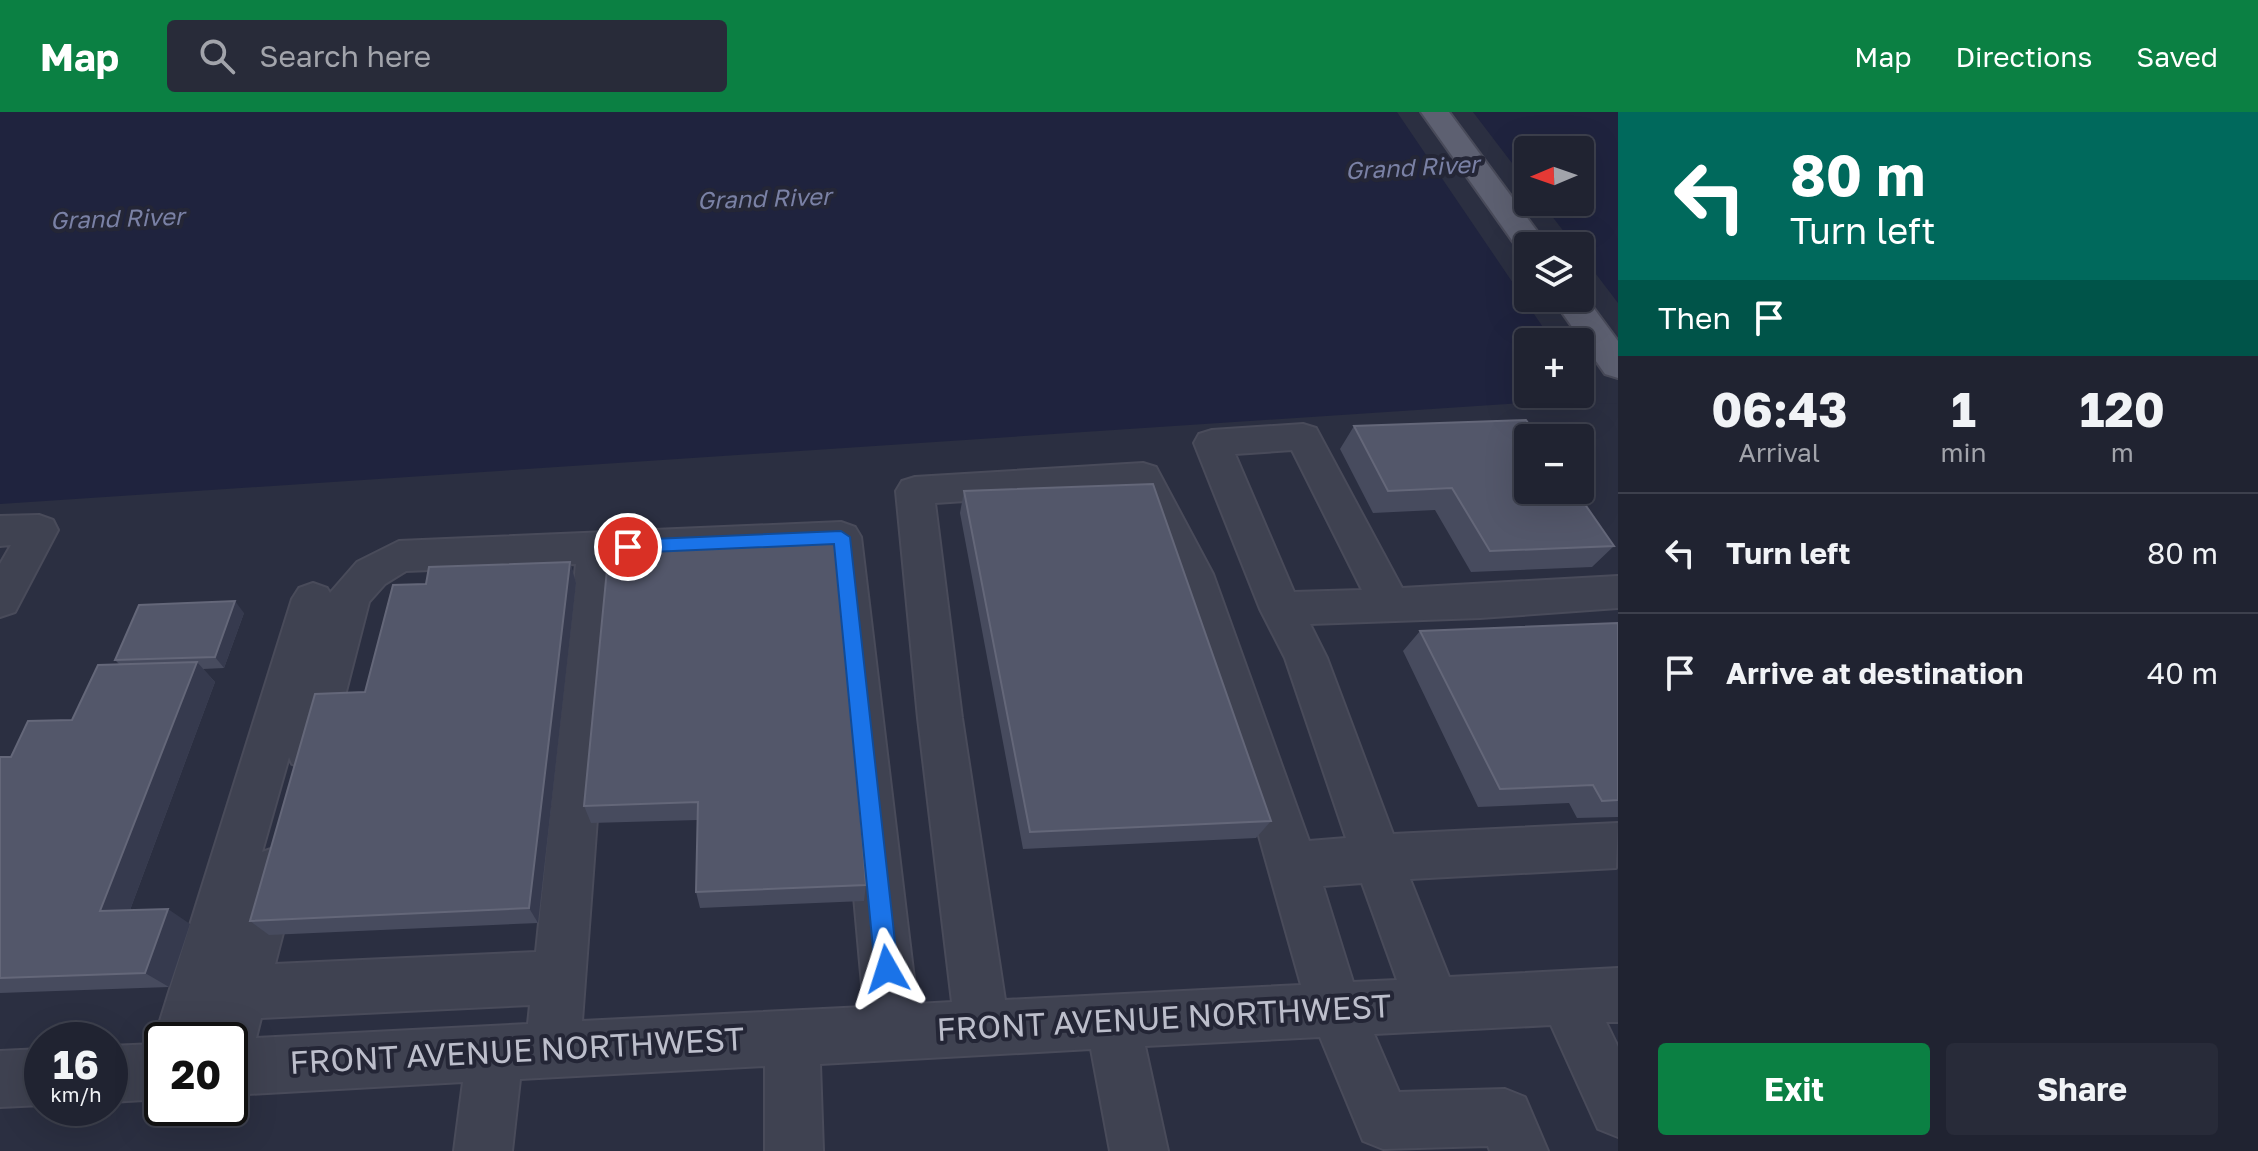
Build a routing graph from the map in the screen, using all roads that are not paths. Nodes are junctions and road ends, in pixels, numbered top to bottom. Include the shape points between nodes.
1 (1435, 112) edge
2 (1522, 232) edge
3 (1579, 312) edge
4 (1618, 366) edge
5 (0, 531) edge
6 (597, 548) junction
7 (1618, 592) edge
8 (313, 599) dead end
9 (0, 601) edge
10 (1390, 605) junction
11 (1281, 609) junction
12 (1617, 846) edge
13 (1377, 858) junction
14 (1291, 866) junction
15 (560, 977) junction
16 (1592, 996) edge
17 (1433, 1004) junction
18 (1335, 1009) junction
19 (234, 1016) edge
20 (1112, 1020) junction
21 (186, 1022) edge
22 (982, 1027) junction
23 (893, 1032) junction
24 (792, 1037) junction
25 (553, 1050) junction
26 (495, 1052) junction
27 (248, 1066) edge
28 (24, 1078) edge
29 (0, 1079) edge
30 (1618, 1109) edge
31 (1372, 1136) edge
32 (483, 1151) edge
33 (794, 1151) edge
34 (1139, 1151) edge
35 (1519, 1151) edge

1 - 2 main road
3 - 4 main road
5 - 9 street via 39,530
6 - 15 street
6 - 19 street via 399,556 371,573 350,595
6 - 23 street via 841,537
7 - 10 street
8 - 21 street
10 - 11 street
10 - 11 street via 1303,437 1212,443
11 - 13 street via 1306,658
12 - 13 street
13 - 14 street
13 - 17 street
14 - 18 street
14 - 22 street via 1193,574 1143,476 915,491
15 - 19 street
15 - 25 street
16 - 17 street, FRONT AVENUE NORTHWEST
16 - 30 street
17 - 18 street, FRONT AVENUE NORTHWEST
18 - 20 street, FRONT AVENUE NORTHWEST
18 - 31 street
20 - 22 street, FRONT AVENUE NORTHWEST
20 - 34 street
22 - 23 street, FRONT AVENUE NORTHWEST
23 - 24 street, FRONT AVENUE NORTHWEST
24 - 25 street, FRONT AVENUE NORTHWEST
24 - 33 street
25 - 26 street, FRONT AVENUE NORTHWEST
26 - 27 street, FRONT AVENUE NORTHWEST
26 - 32 street
28 - 29 street
31 - 35 street via 1505,1117

